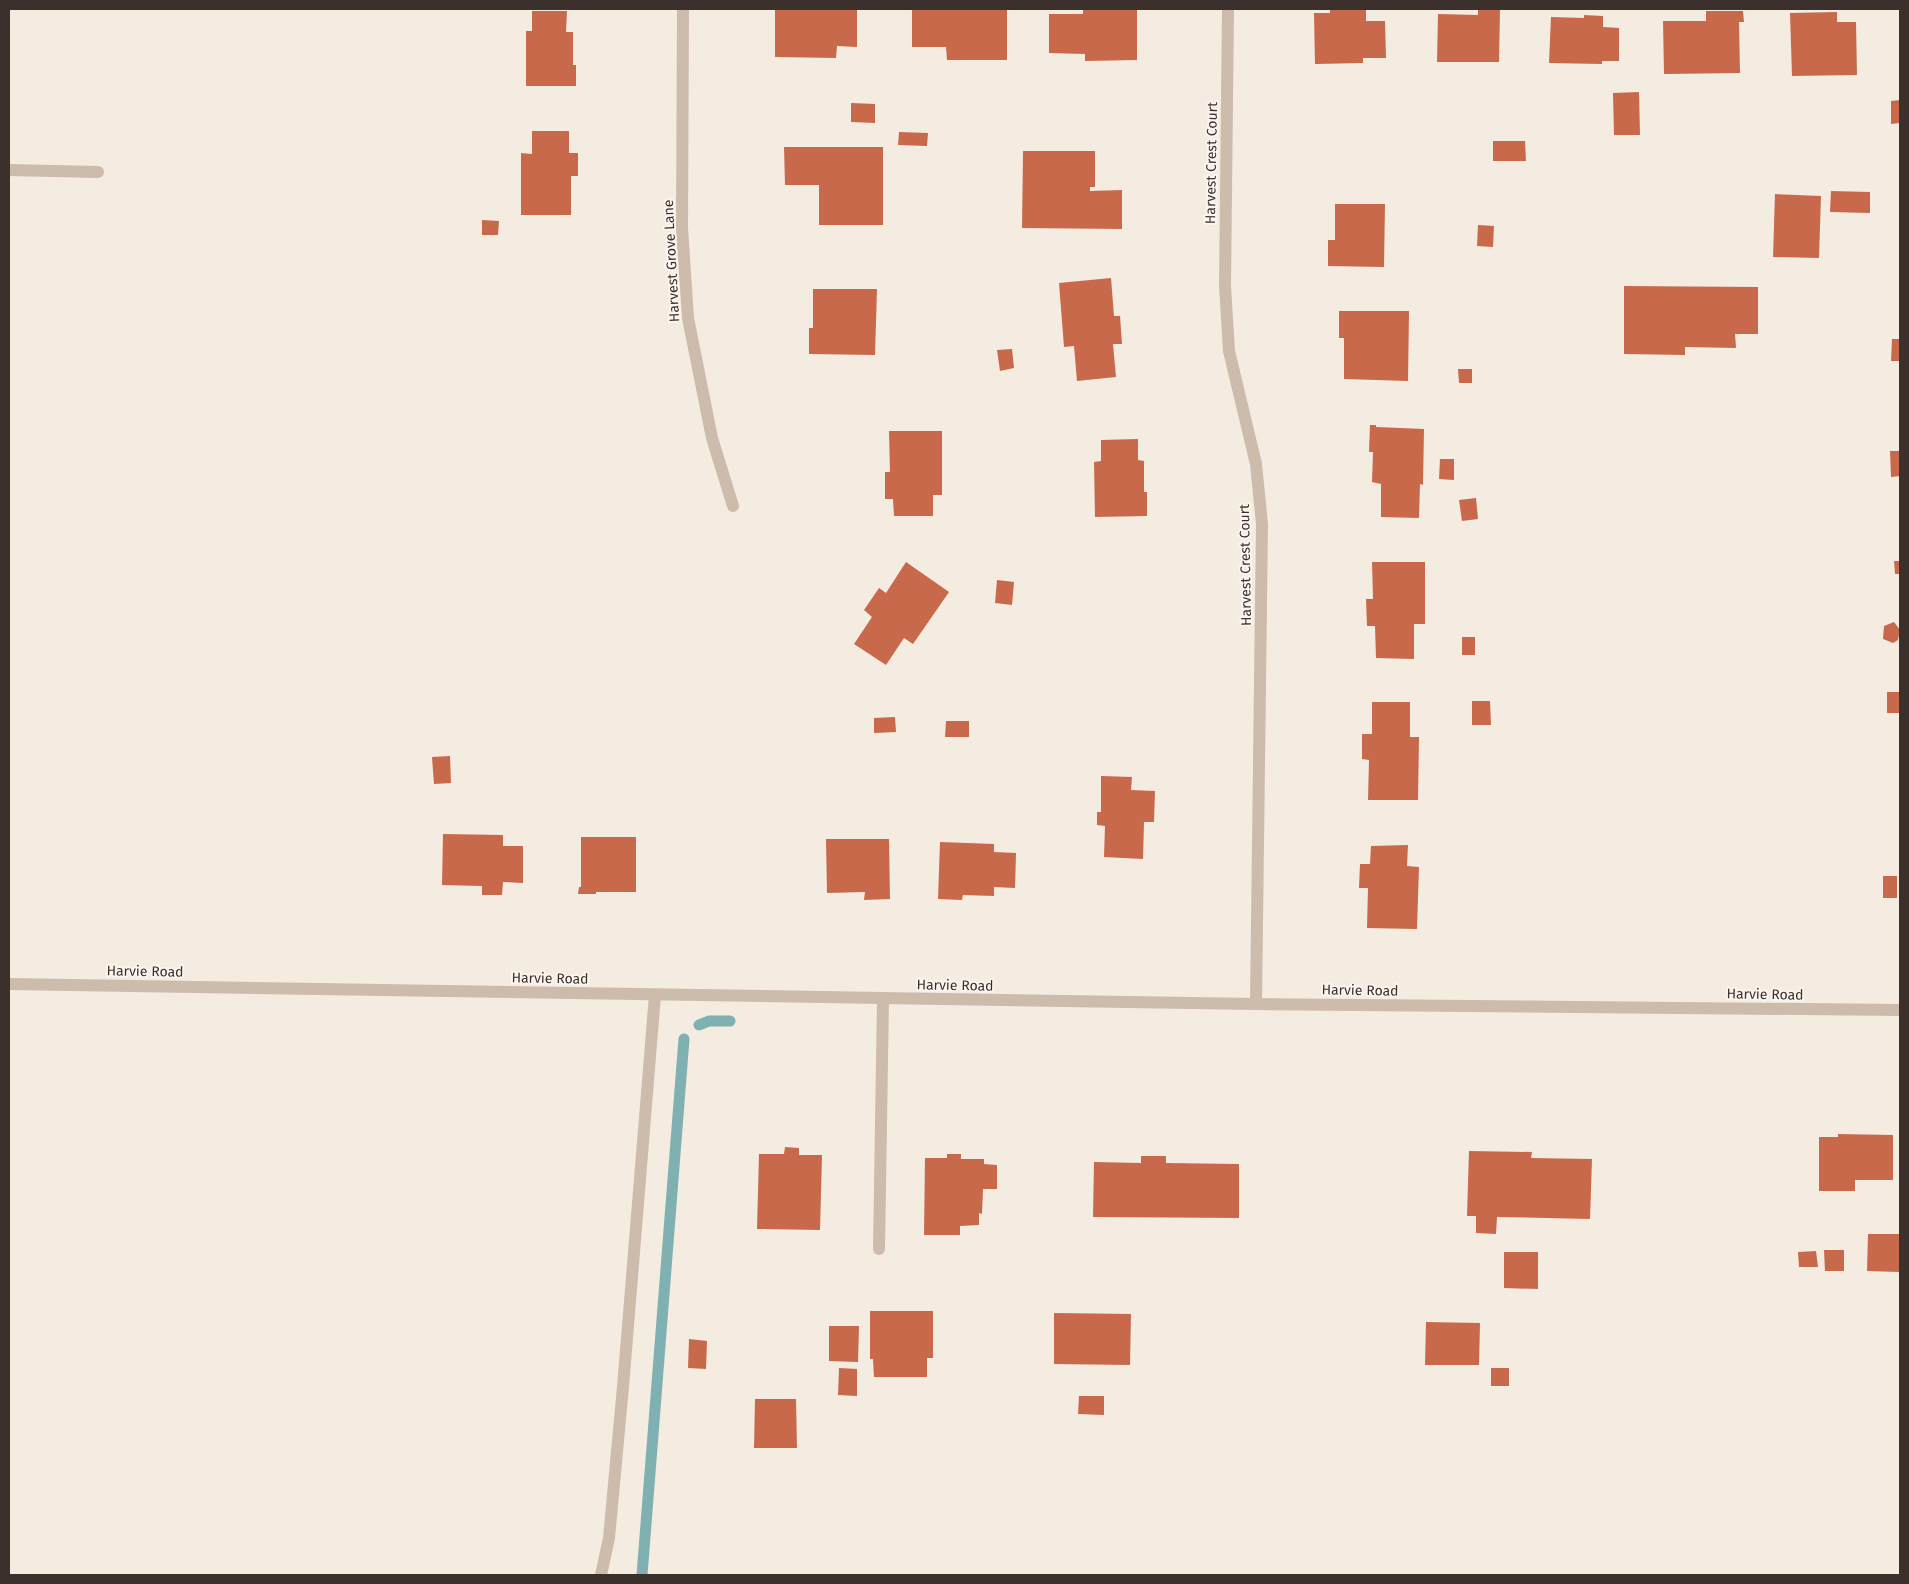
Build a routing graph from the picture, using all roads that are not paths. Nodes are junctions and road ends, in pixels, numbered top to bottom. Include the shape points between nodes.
1 (683, 9) edge
2 (1228, 9) edge
3 (9, 170) edge
4 (98, 172) dead end
5 (733, 506) dead end
6 (9, 984) edge
7 (656, 994) junction
8 (883, 998) junction
9 (1256, 1004) junction
10 (1900, 1010) edge
11 (879, 1249) dead end
12 (601, 1575) edge

1 - 5 street, Harvest Grove Lane via 682,228 688,318 712,438
2 - 9 street, Harvest Crest Court via 1225,296 1230,351 1256,464 1262,524
3 - 4 street
6 - 7 street, Harvie Road
7 - 8 street, Harvie Road
7 - 12 street via 609,1538
8 - 9 street, Harvie Road
8 - 11 street
9 - 10 street, Harvie Road

